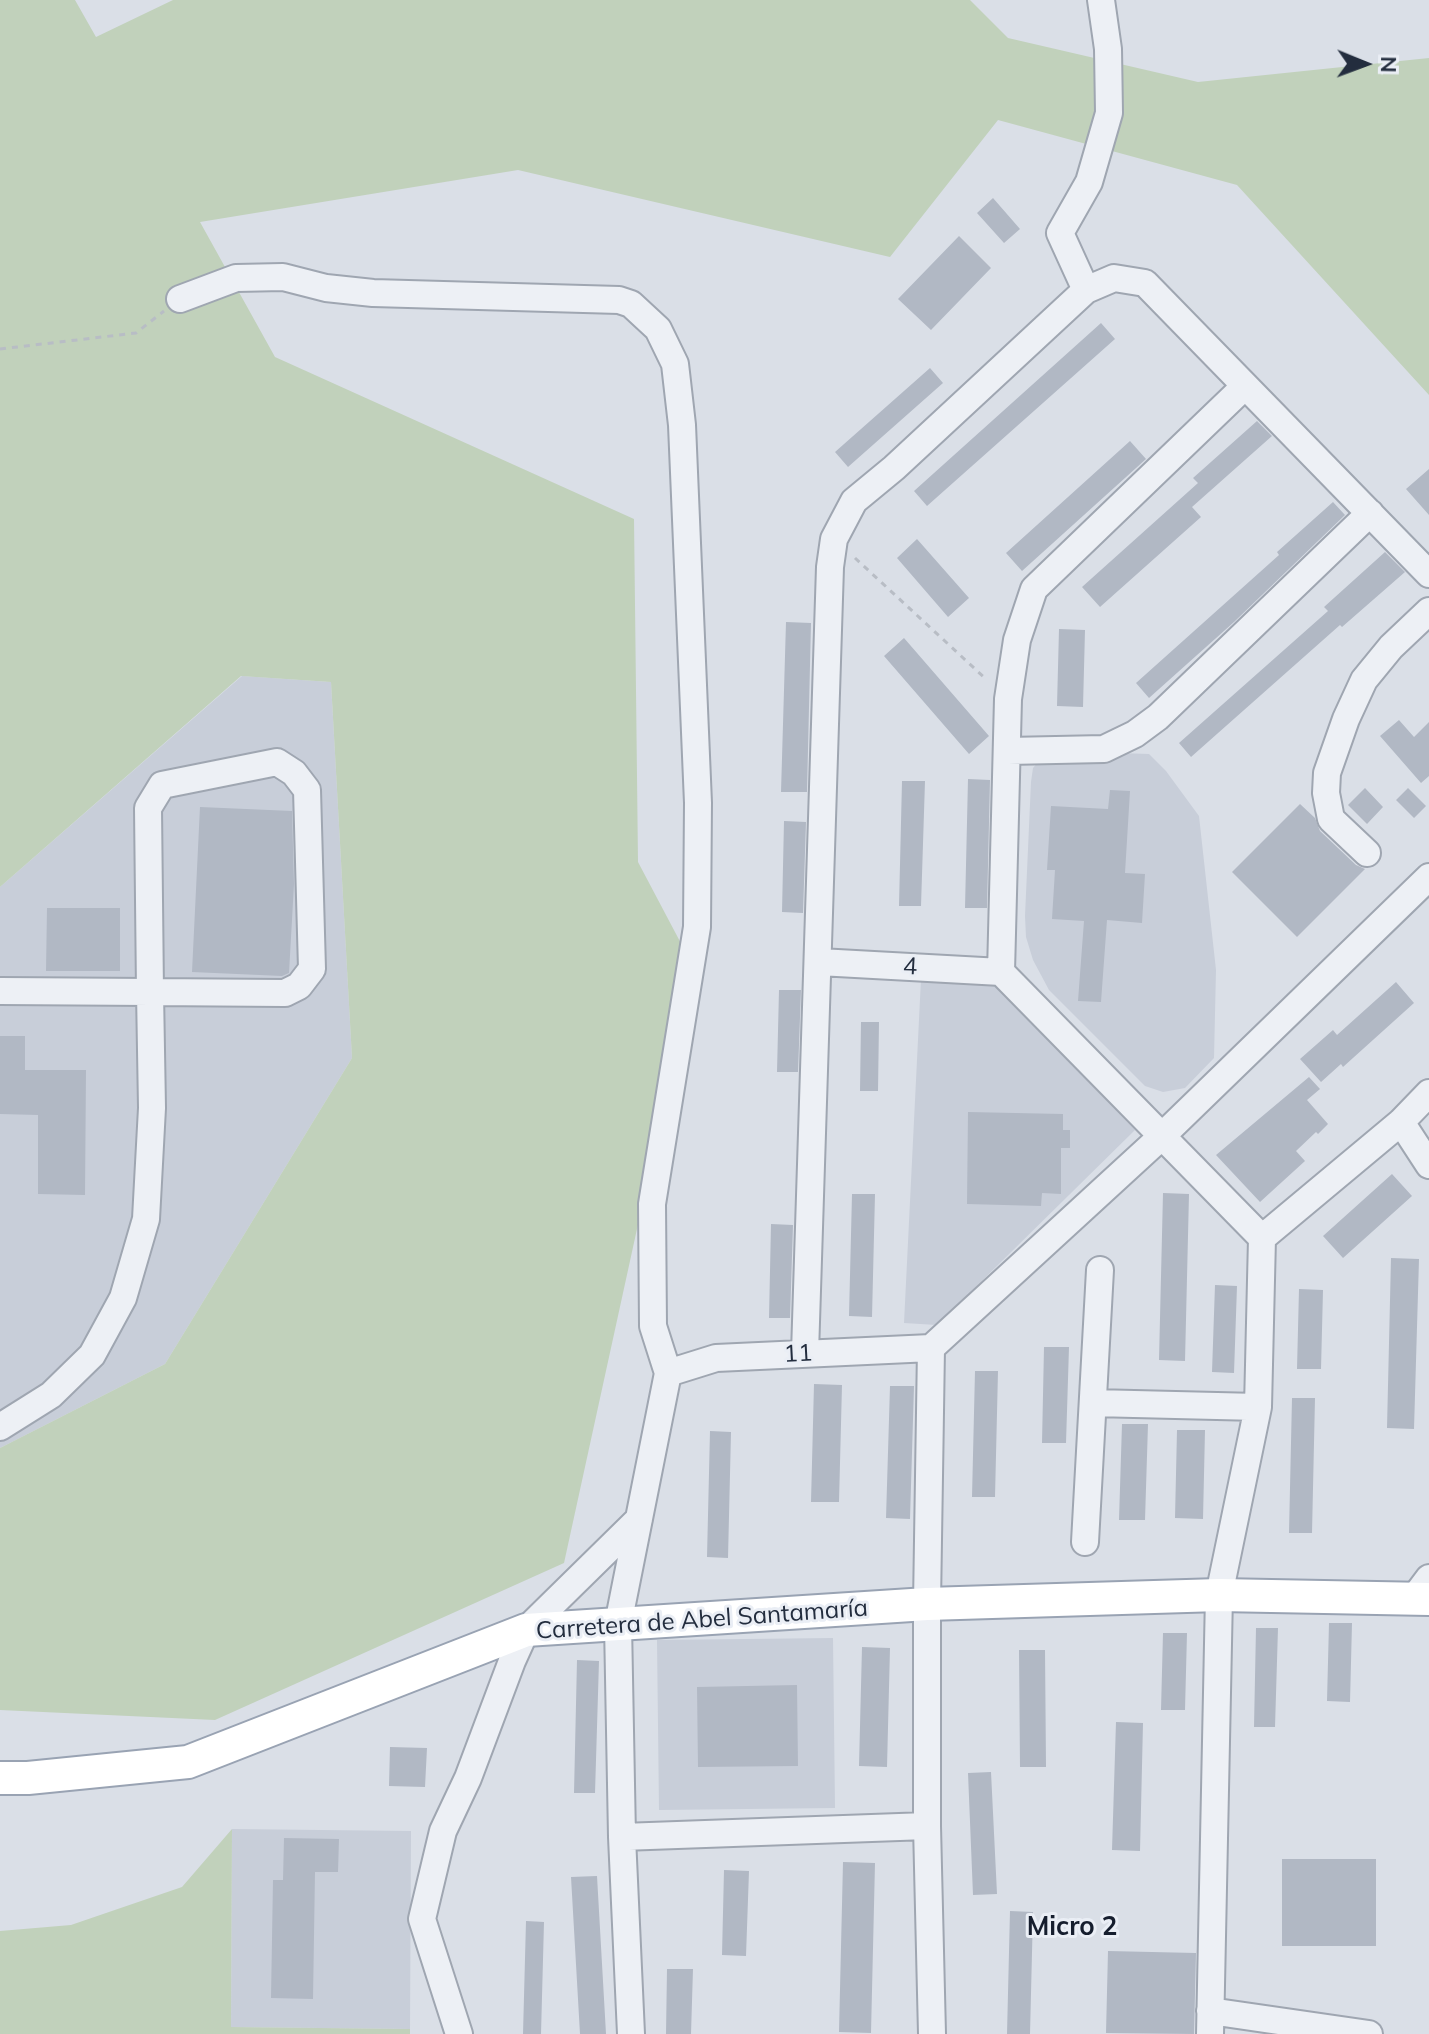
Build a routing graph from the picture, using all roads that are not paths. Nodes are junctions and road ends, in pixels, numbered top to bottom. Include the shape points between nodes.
1 (1101, 0) edge
2 (1086, 290) junction
3 (180, 299) road end
4 (1245, 386) junction
5 (1370, 513) junction
6 (1429, 574) edge
7 (1429, 611) edge
8 (1008, 751) junction
9 (1367, 853) dead end
10 (1429, 877) edge
11 (819, 962) junction
12 (1001, 972) junction
13 (0, 991) edge
14 (150, 992) junction
15 (1429, 1093) edge
16 (1401, 1122) junction
17 (1161, 1137) junction
18 (1429, 1165) edge
19 (1262, 1238) junction
20 (1100, 1270) dead end
21 (931, 1348) junction
22 (805, 1353) junction
23 (668, 1373) junction
24 (1093, 1403) junction
25 (1258, 1407) junction
26 (0, 1427) edge
27 (639, 1519) junction
28 (1085, 1542) dead end
29 (1424, 1592) edge
30 (1219, 1595) junction
31 (927, 1604) junction
32 (618, 1624) junction
33 (526, 1630) junction
34 (0, 1778) edge
35 (927, 1826) junction
36 (622, 1837) junction
37 (1210, 2023) edge
38 (459, 2034) edge
39 (631, 2034) edge
40 (932, 2034) edge
41 (1369, 2034) edge

1 - 2 street via 1109,113 1089,182 1060,233
2 - 4 street via 1114,278 1145,283
2 - 11 street via 854,501 834,539
3 - 23 street via 236,278 283,277 373,293 619,300 643,313 668,347 682,425 698,803 697,927 652,1204 653,1326
4 - 5 street
4 - 8 street via 1034,589 1017,640 1008,699
5 - 6 street
5 - 8 street via 1135,734 1104,749
7 - 9 street via 1364,680 1327,773 1331,819
8 - 12 street
10 - 17 street
11 - 12 street, 4
11 - 22 street
12 - 17 street
13 - 14 street
14 - 14 street via 148,808 162,785 277,762 307,790 312,969 299,986 285,993
14 - 26 street via 152,1108 146,1219 123,1298 92,1355 51,1395
15 - 16 street
16 - 18 street
16 - 19 street
17 - 19 street
17 - 21 street
19 - 25 street
20 - 24 street
21 - 22 street, 11
21 - 31 street
22 - 23 street, 11 via 716,1358
23 - 27 street
24 - 25 street
24 - 28 street
25 - 30 street
27 - 32 street
27 - 33 street
29 - 30 main road, Carretera de Abel Santamaría
30 - 31 main road, Carretera de Abel Santamaría
30 - 37 street
31 - 32 main road, Carretera de Abel Santamaría
31 - 35 street
32 - 33 main road, Carretera de Abel Santamaría
32 - 36 street
33 - 34 main road, Carretera de Abel Santamaría via 188,1762
33 - 38 street via 443,1831 422,1919
35 - 36 street
35 - 40 street
36 - 39 street
37 - 41 street

